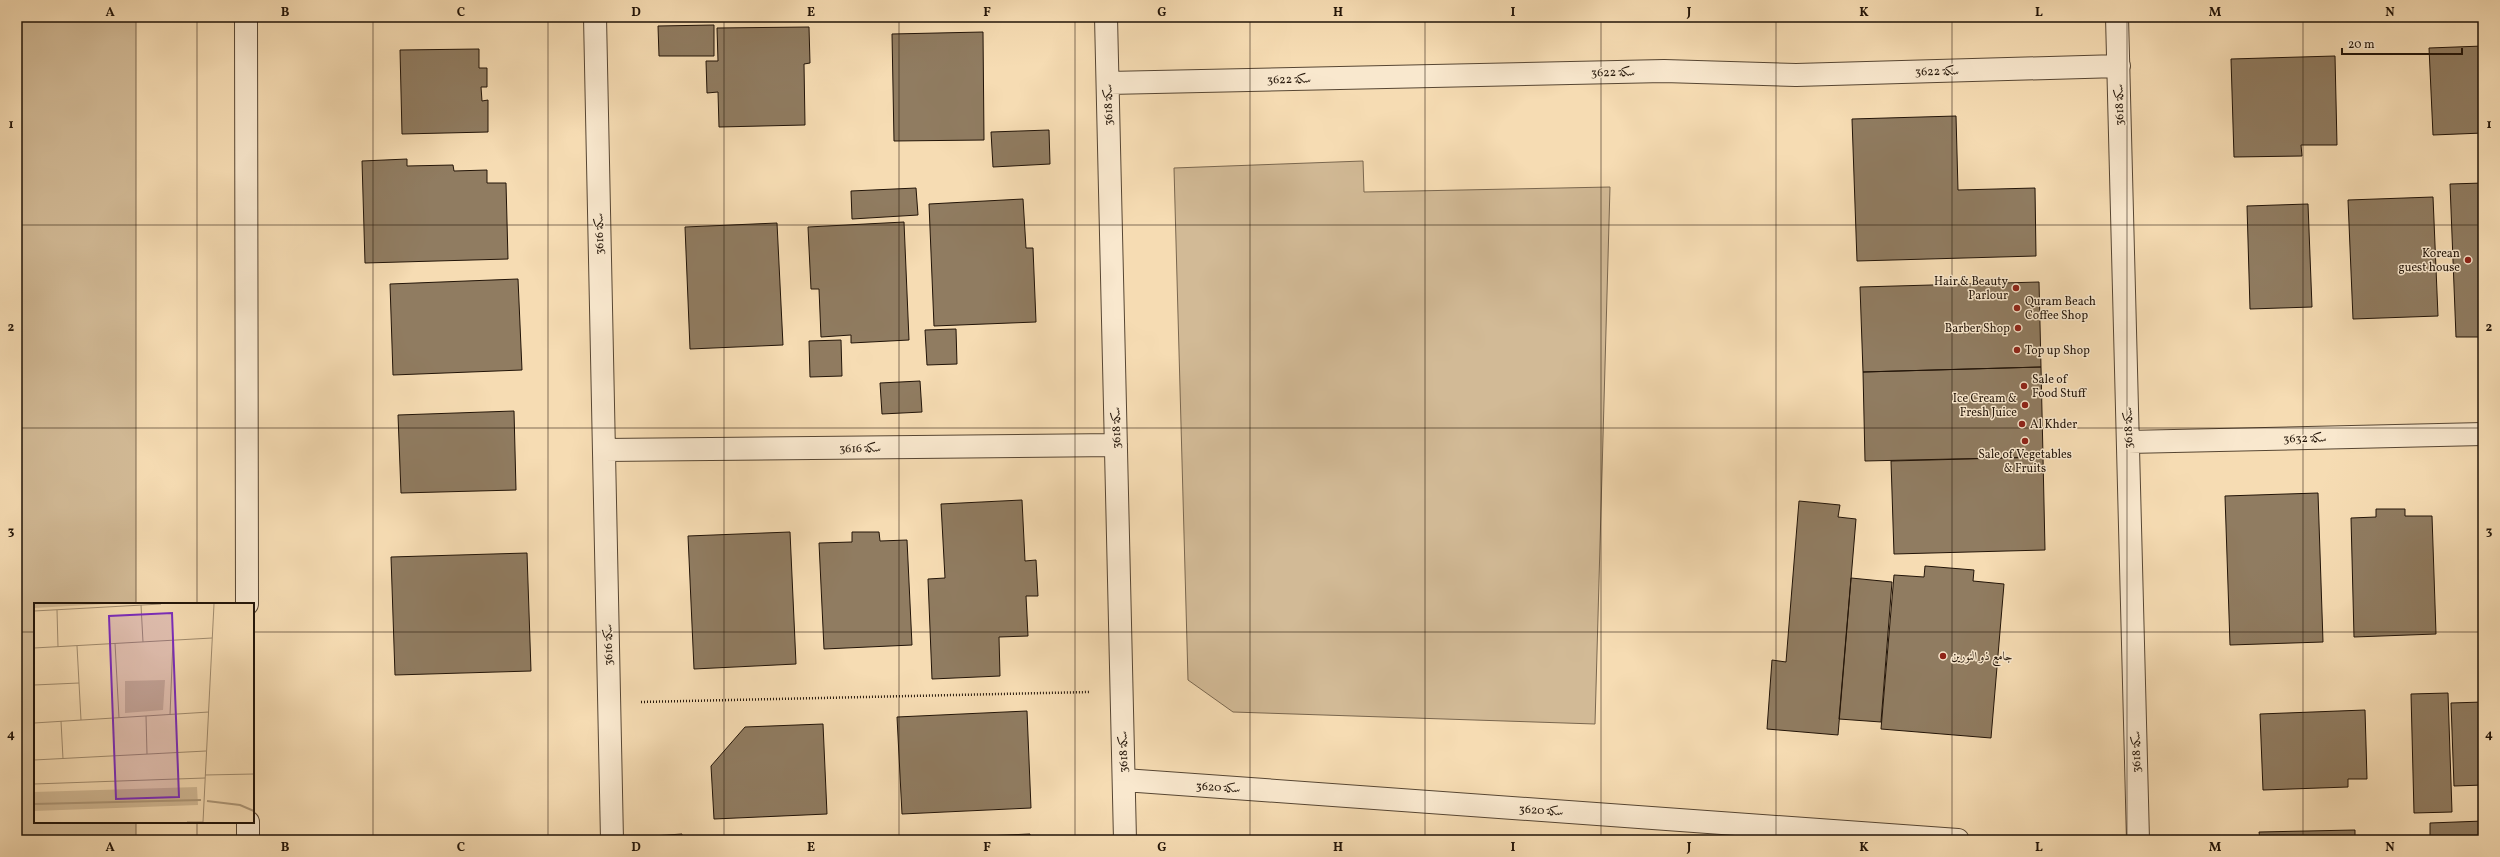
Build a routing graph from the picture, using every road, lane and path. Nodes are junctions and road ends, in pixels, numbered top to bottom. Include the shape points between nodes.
1 (246, 17) edge
2 (595, 17) edge
3 (1106, 17) edge
4 (2117, 17) edge
5 (2118, 66) junction
6 (1108, 83) junction
7 (2483, 434) edge
8 (2128, 442) junction
9 (1116, 445) junction
10 (604, 450) junction
11 (247, 603) edge
12 (1122, 691) junction
13 (610, 703) junction
14 (1124, 780) junction
15 (248, 823) edge
16 (248, 840) edge
17 (612, 840) edge
18 (1125, 840) edge
19 (1958, 840) edge
20 (2138, 840) edge

1 - 11 street
2 - 10 street, سكة 3616
3 - 6 street, سكة 3618
4 - 5 street, سكة 3618
5 - 6 street, سكة 3622 via 1796,74 1664,70
5 - 8 street, سكة 3618
6 - 9 street, سكة 3618
7 - 8 street, سكة 3632
8 - 20 street, سكة 3618
9 - 10 street, سكة 3616
9 - 12 street, سكة 3618
10 - 13 street, سكة 3616
12 - 13 path
12 - 14 street, سكة 3618
13 - 17 street, سكة 3616
14 - 18 street, سكة 3618
14 - 19 street, سكة 3620
15 - 16 street

